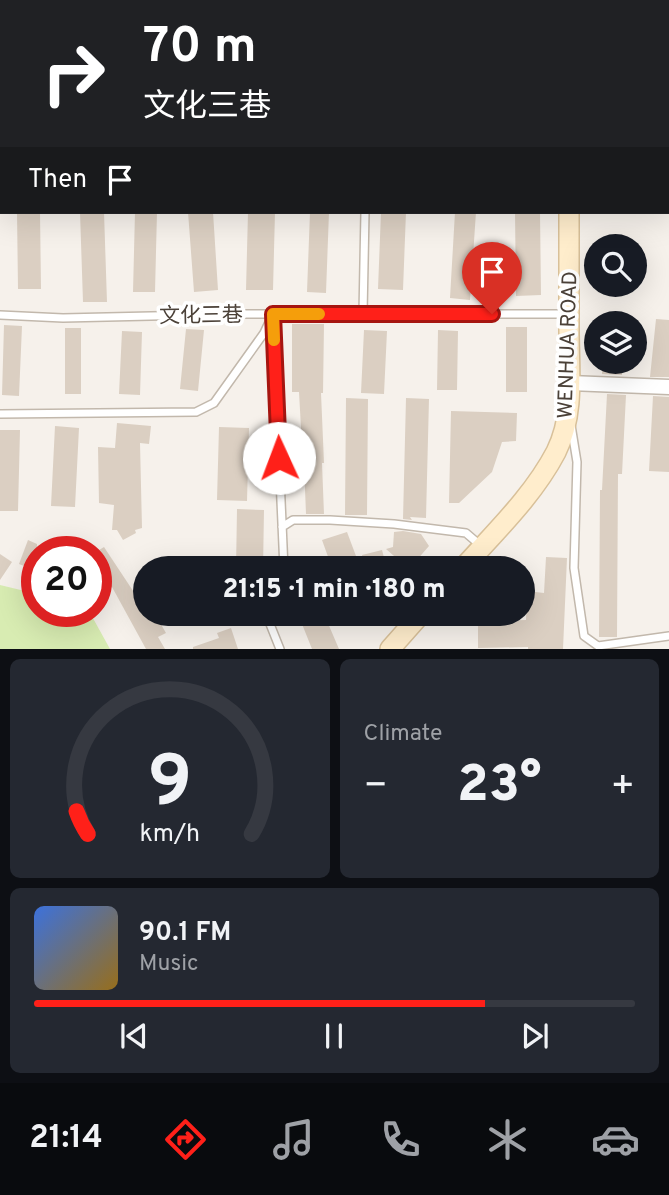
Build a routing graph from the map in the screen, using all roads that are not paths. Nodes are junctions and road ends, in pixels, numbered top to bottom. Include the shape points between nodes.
1 (365, 214) edge
2 (569, 214) edge
3 (273, 314) junction
4 (363, 314) junction
5 (569, 314) junction
6 (0, 315) edge
7 (569, 383) junction
8 (669, 387) edge
9 (0, 414) edge
10 (568, 415) junction
11 (282, 527) junction
12 (482, 547) junction
13 (283, 556) edge
14 (474, 556) edge
15 (271, 626) edge
16 (410, 626) edge
17 (669, 636) edge
18 (280, 649) edge
19 (390, 649) edge

1 - 4 lane
2 - 5 main road, WENHUA ROAD
3 - 4 lane, 文化三巷
3 - 6 lane, 文化三巷
3 - 9 lane via 264,334 214,402 196,412
3 - 11 lane
4 - 5 lane, 文化三巷
5 - 7 main road, WENHUA ROAD
7 - 8 street
7 - 10 main road, WENHUA ROAD
10 - 12 main road, WENHUA ROAD via 557,450 540,478
10 - 17 lane via 578,462 574,568 584,636 598,646
11 - 12 lane via 293,520 394,524 466,533
11 - 13 lane
12 - 14 main road, WENHUA ROAD
15 - 18 lane
16 - 19 main road

